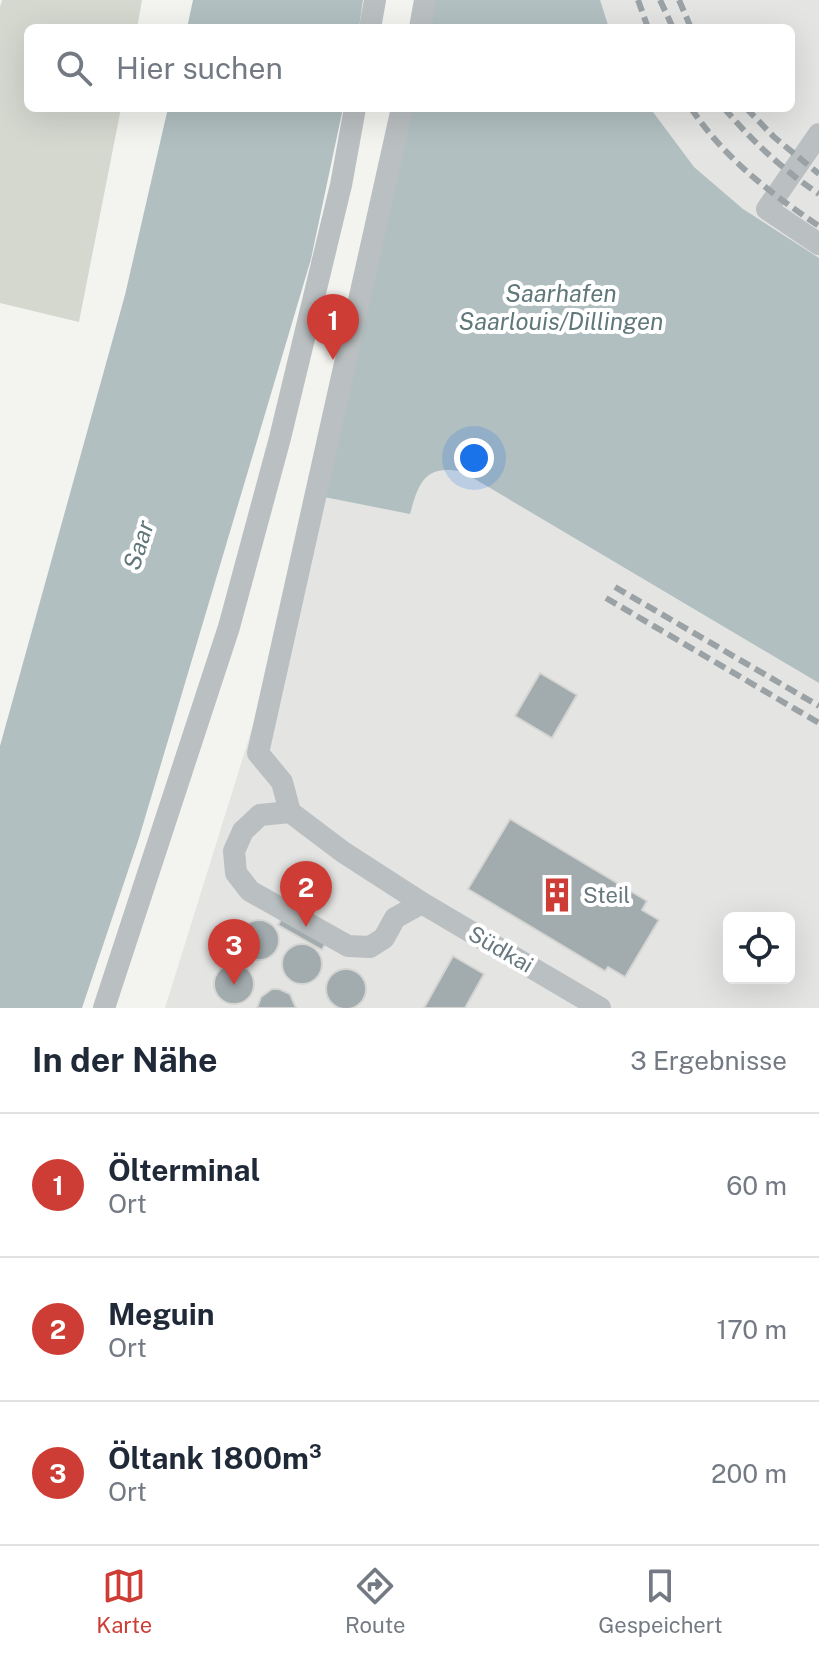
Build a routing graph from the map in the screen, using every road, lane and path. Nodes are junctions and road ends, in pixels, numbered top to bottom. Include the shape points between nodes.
1 (375, 0) edge
2 (425, 0) edge
3 (371, 24) edge
4 (421, 24) edge
5 (354, 112) edge
6 (401, 112) edge
7 (819, 134) edge
8 (819, 244) edge
9 (290, 812) junction
10 (422, 903) junction
11 (104, 1008) edge
12 (600, 1008) edge

1 - 3 lane
2 - 4 lane
5 - 11 lane via 284,424 229,627
6 - 9 lane via 258,753 282,782
7 - 8 lane via 767,209
9 - 10 lane, Südkai
9 - 10 lane via 260,815 243,831 234,851 236,873 250,891 348,946 370,947 384,938 395,918
10 - 12 lane, Südkai

